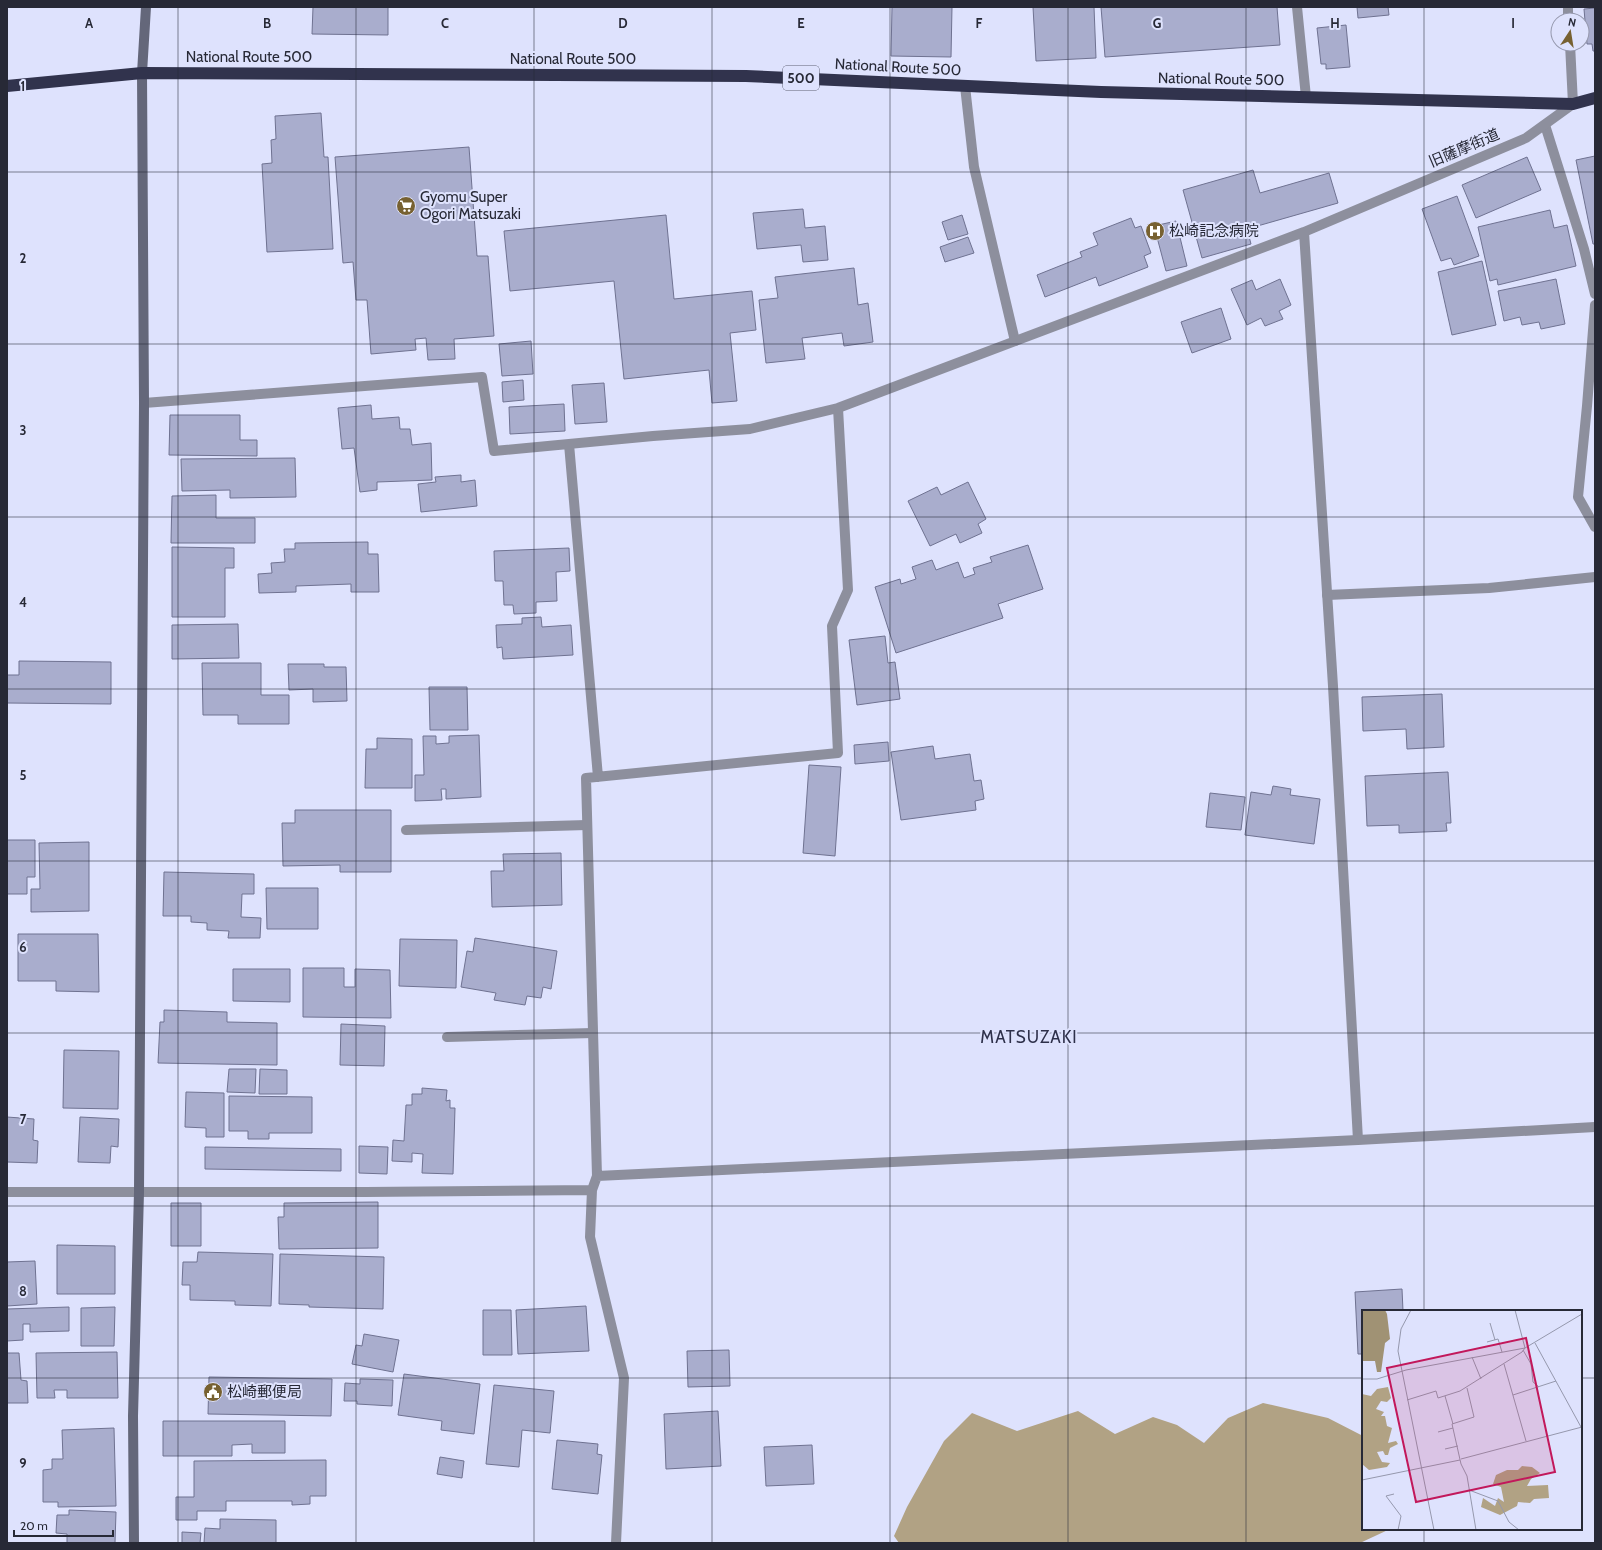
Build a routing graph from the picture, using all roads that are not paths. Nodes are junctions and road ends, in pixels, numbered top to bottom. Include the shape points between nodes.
1 (146, 7) edge
2 (1297, 7) edge
3 (1570, 52) edge
4 (142, 73) junction
5 (7, 86) edge
6 (965, 86) junction
7 (1306, 97) junction
8 (1595, 98) edge
9 (1573, 104) junction
10 (1545, 124) junction
11 (1304, 232) junction
12 (1595, 294) edge
13 (1595, 305) edge
14 (1015, 341) junction
15 (144, 403) junction
16 (838, 408) junction
17 (569, 444) junction
18 (1595, 527) edge
19 (1595, 577) edge
20 (1327, 595) junction
21 (598, 777) junction
22 (588, 825) junction
23 (406, 830) dead end
24 (593, 1033) junction
25 (447, 1037) dead end
26 (1595, 1127) edge
27 (1358, 1140) junction
28 (597, 1176) junction
29 (592, 1190) junction
30 (7, 1192) edge
31 (139, 1192) junction
32 (134, 1543) edge
33 (617, 1543) edge

1 - 4 street
2 - 7 street
3 - 9 street
4 - 5 highway, National Route 500 / 500
4 - 6 highway, National Route 500 / 500 via 746,76
4 - 15 street
6 - 7 highway, National Route 500 / 500
6 - 14 street via 974,167
7 - 9 highway, National Route 500 / 500
8 - 9 highway, National Route 500 / 500
9 - 10 street, 旧薩摩街道
10 - 11 street, 旧薩摩街道 via 1526,138
10 - 12 street via 1584,249
11 - 14 street, 旧薩摩街道
11 - 20 street
13 - 18 street via 1578,497
14 - 16 street, 旧薩摩街道
15 - 17 street, 旧薩摩街道 via 482,377 494,451
15 - 31 street
16 - 17 street, 旧薩摩街道 via 750,429
16 - 21 street via 848,590 832,626 838,753
17 - 21 street
19 - 20 street via 1489,588
20 - 27 street
21 - 22 street via 586,778
22 - 23 street
22 - 24 street
24 - 25 street
24 - 28 street
26 - 27 street
27 - 28 street
28 - 29 street
29 - 31 street
29 - 33 street via 590,1237 624,1378
30 - 31 street
31 - 32 street via 133,1416

